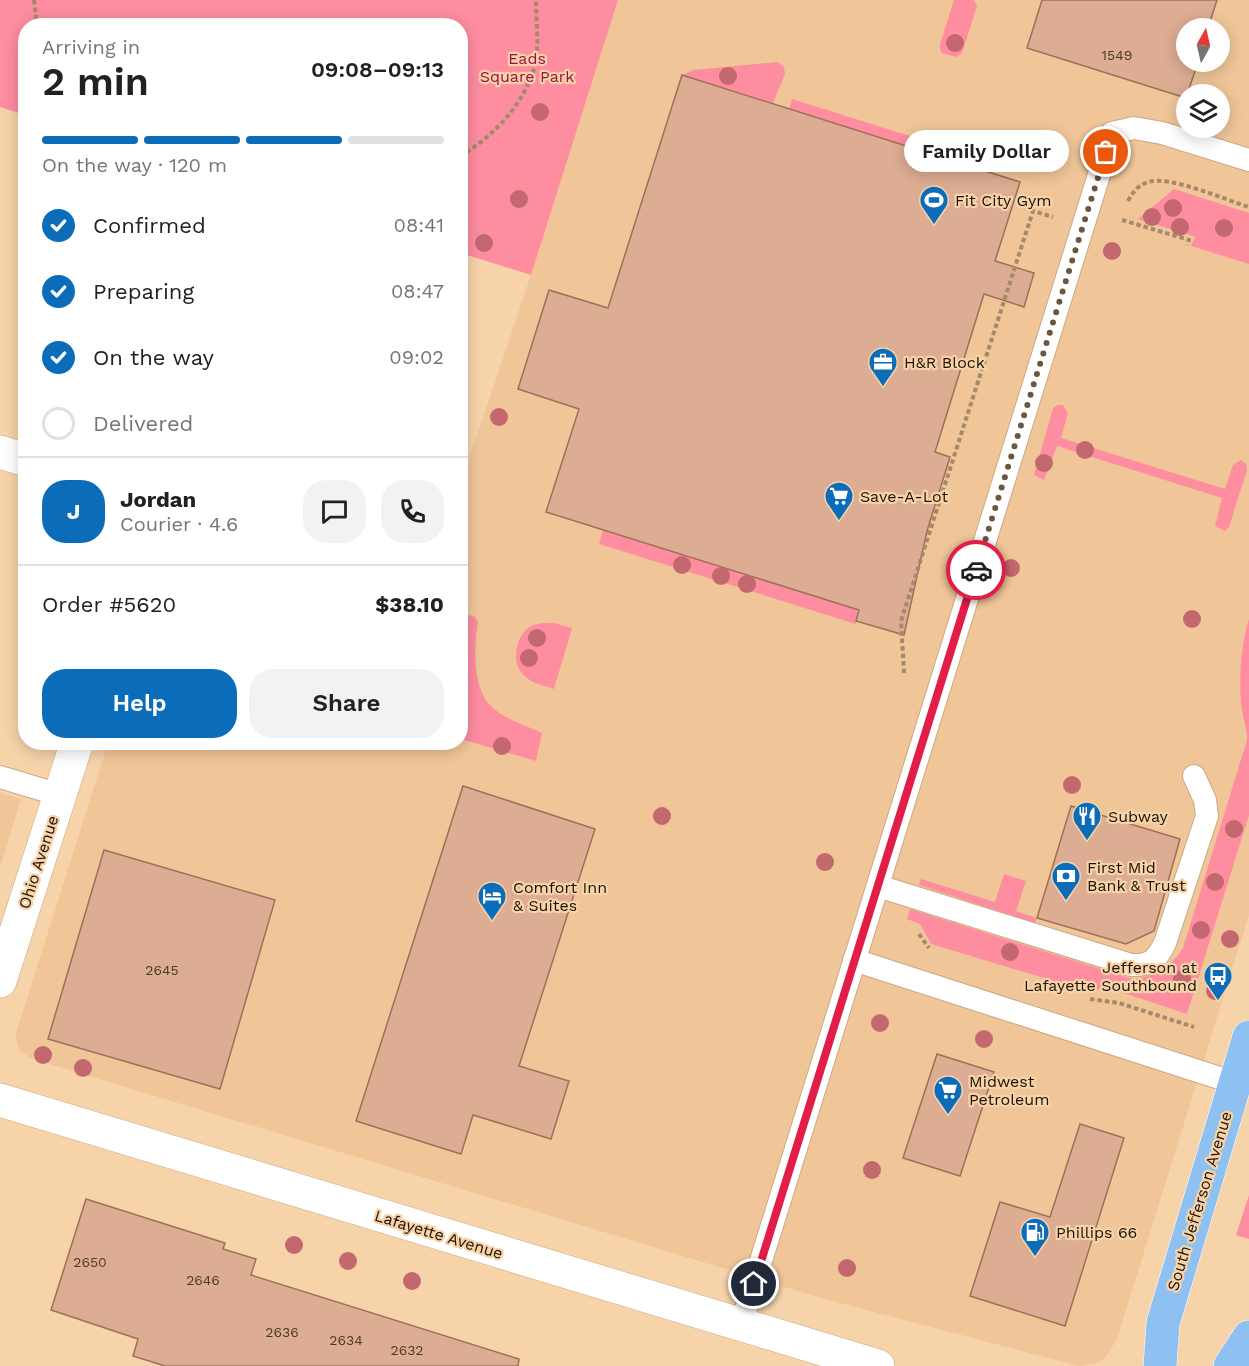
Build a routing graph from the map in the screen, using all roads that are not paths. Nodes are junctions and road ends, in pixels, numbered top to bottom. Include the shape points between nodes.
1 (1249, 160) edge
2 (0, 452) edge
3 (18, 458) edge
4 (74, 750) edge
5 (1194, 776) dead end
6 (0, 777) edge
7 (60, 795) junction
8 (878, 886) junction
9 (854, 960) junction
10 (0, 981) edge
11 (1249, 1037) edge
12 (1235, 1083) junction
13 (0, 1100) edge
14 (741, 1325) junction
15 (1249, 1337) edge
16 (878, 1366) edge
17 (1160, 1366) edge
18 (1230, 1366) edge

1 - 8 lane via 1162,133 1134,128 1112,133
2 - 3 street
4 - 7 street, Ohio Avenue
5 - 8 lane via 1205,800 1207,816 1165,943 1159,956 1146,966 1131,965
6 - 7 lane
7 - 10 street, Ohio Avenue
8 - 9 lane
9 - 12 lane
9 - 14 lane
11 - 12 main road, South Jefferson Avenue
12 - 17 main road, South Jefferson Avenue via 1162,1323
13 - 14 street, Lafayette Avenue
14 - 16 street, Lafayette Avenue
15 - 18 main road

